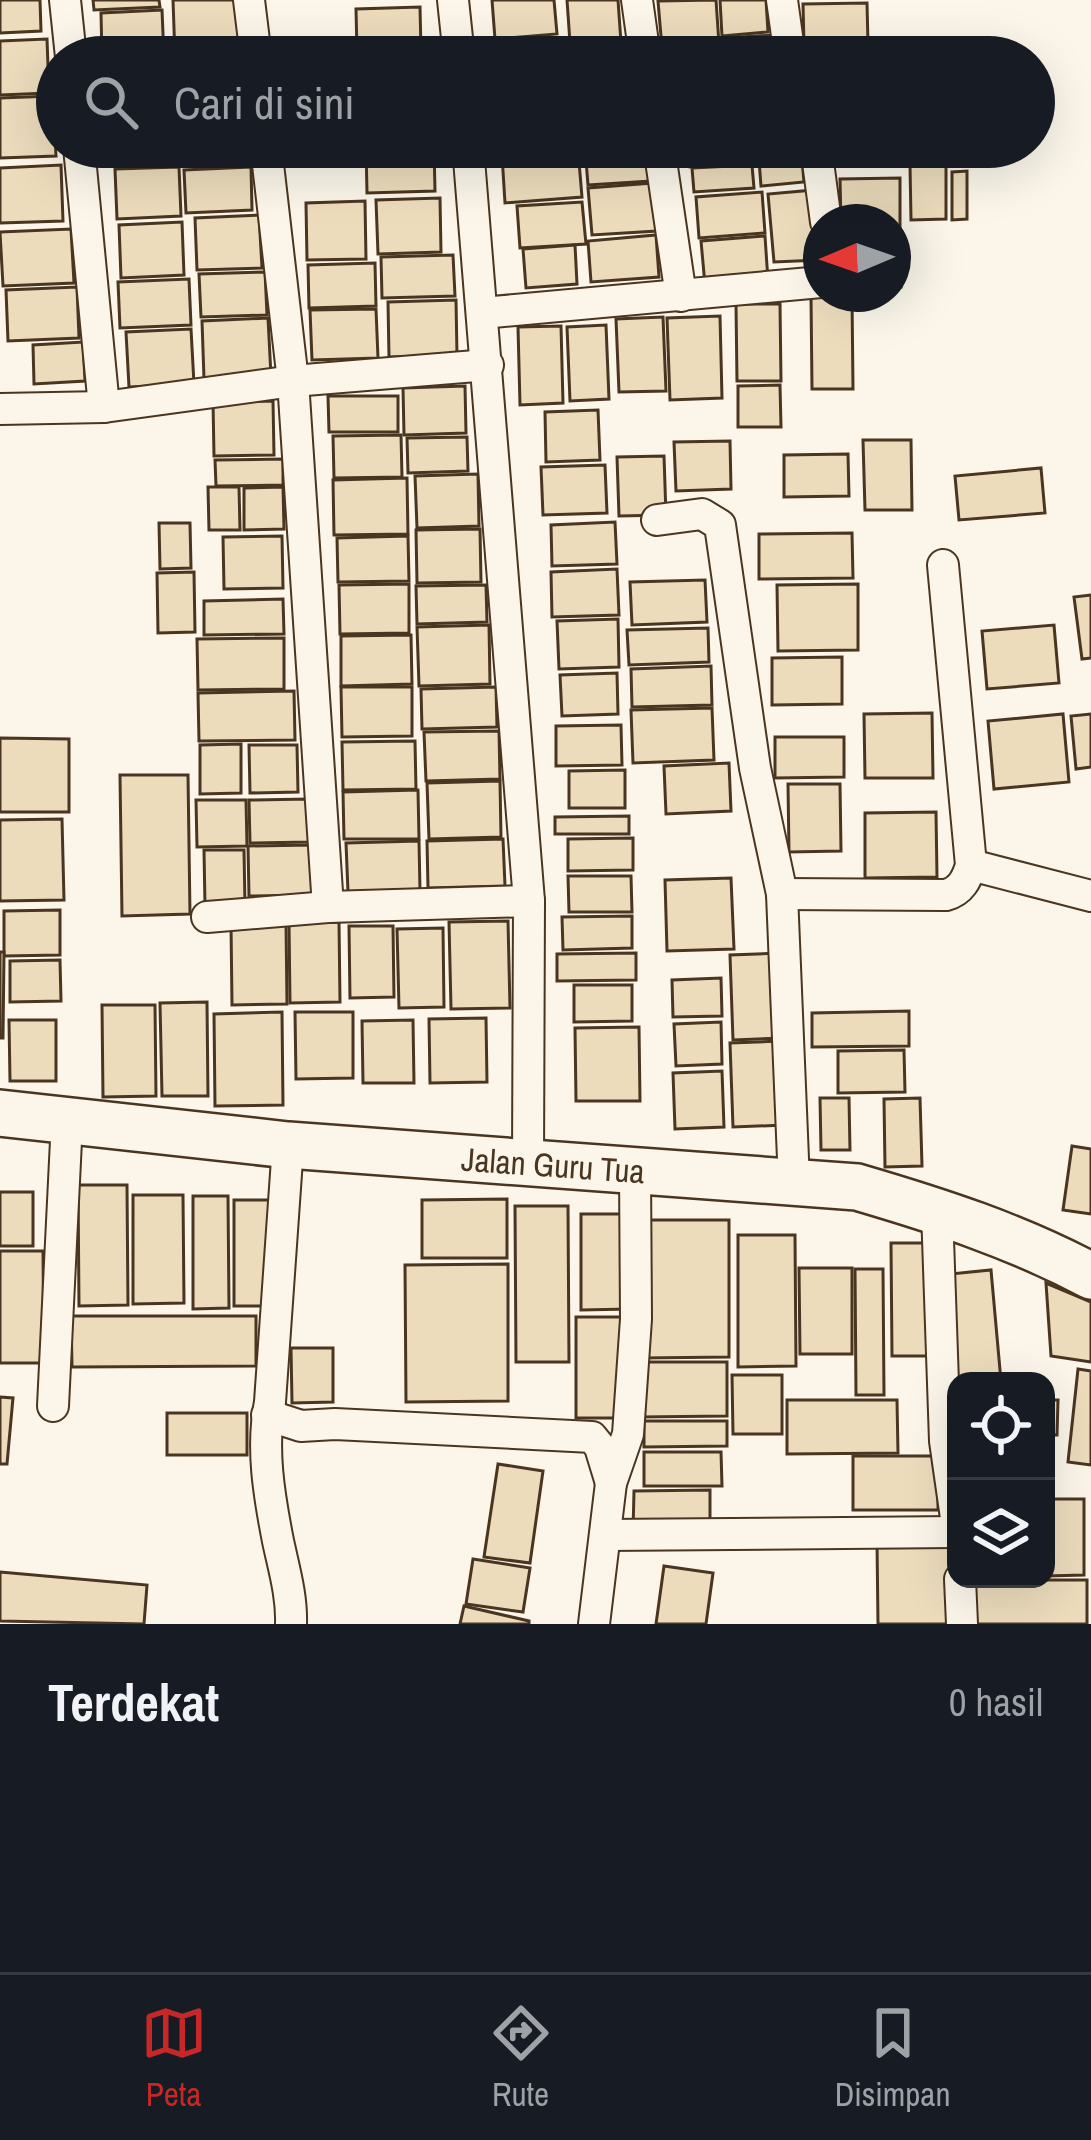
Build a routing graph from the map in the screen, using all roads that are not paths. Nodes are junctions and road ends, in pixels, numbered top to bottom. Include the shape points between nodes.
1 (65, 0) edge
2 (249, 0) edge
3 (453, 0) edge
4 (637, 0) edge
5 (782, 0) edge
6 (69, 36) edge
7 (253, 36) edge
8 (457, 36) edge
9 (642, 36) edge
10 (787, 36) edge
11 (81, 168) edge
12 (268, 168) edge
13 (470, 168) edge
14 (662, 168) edge
15 (819, 168) edge
16 (824, 204) edge
17 (803, 284) edge
18 (681, 296) junction
19 (482, 313) junction
20 (488, 365) junction
21 (293, 382) junction
22 (104, 406) junction
23 (0, 409) edge
24 (658, 520) dead end
25 (943, 566) dead end
26 (971, 865) junction
27 (782, 894) junction
28 (1091, 896) edge
29 (529, 902) junction
30 (328, 907) junction
31 (207, 917) dead end
32 (0, 1113) edge
33 (67, 1120) junction
34 (288, 1145) junction
35 (528, 1163) junction
36 (635, 1171) junction
37 (794, 1183) junction
38 (937, 1210) junction
39 (1091, 1276) edge
40 (53, 1406) dead end
41 (267, 1415) junction
42 (951, 1480) edge
43 (611, 1483) junction
44 (947, 1532) edge
45 (605, 1535) junction
46 (960, 1588) edge
47 (291, 1624) edge
48 (594, 1624) edge
49 (962, 1624) edge

1 - 6 street
2 - 7 street
3 - 8 street
4 - 9 street
5 - 10 street
11 - 22 street
12 - 21 street
13 - 19 street
14 - 18 street
15 - 16 street
17 - 18 street
18 - 19 street
19 - 20 street
20 - 21 street
20 - 29 street
21 - 22 street
21 - 30 street
22 - 23 street
24 - 27 street via 702,514 720,525
25 - 26 street
26 - 27 street via 946,895
26 - 28 street
27 - 37 street
29 - 30 street
29 - 35 street
30 - 31 street
32 - 33 main road, Jalan Guru Tua
33 - 34 main road, Jalan Guru Tua
33 - 40 street
34 - 35 main road, Jalan Guru Tua
34 - 41 street
35 - 36 main road, Jalan Guru Tua
36 - 37 main road, Jalan Guru Tua
36 - 43 street via 628,1434
37 - 38 main road, Jalan Guru Tua via 857,1187
38 - 39 main road, Jalan Guru Tua
38 - 42 street
41 - 43 street via 301,1426 592,1437
41 - 47 street via 266,1464
43 - 45 street
44 - 45 street
45 - 48 street
46 - 49 street

